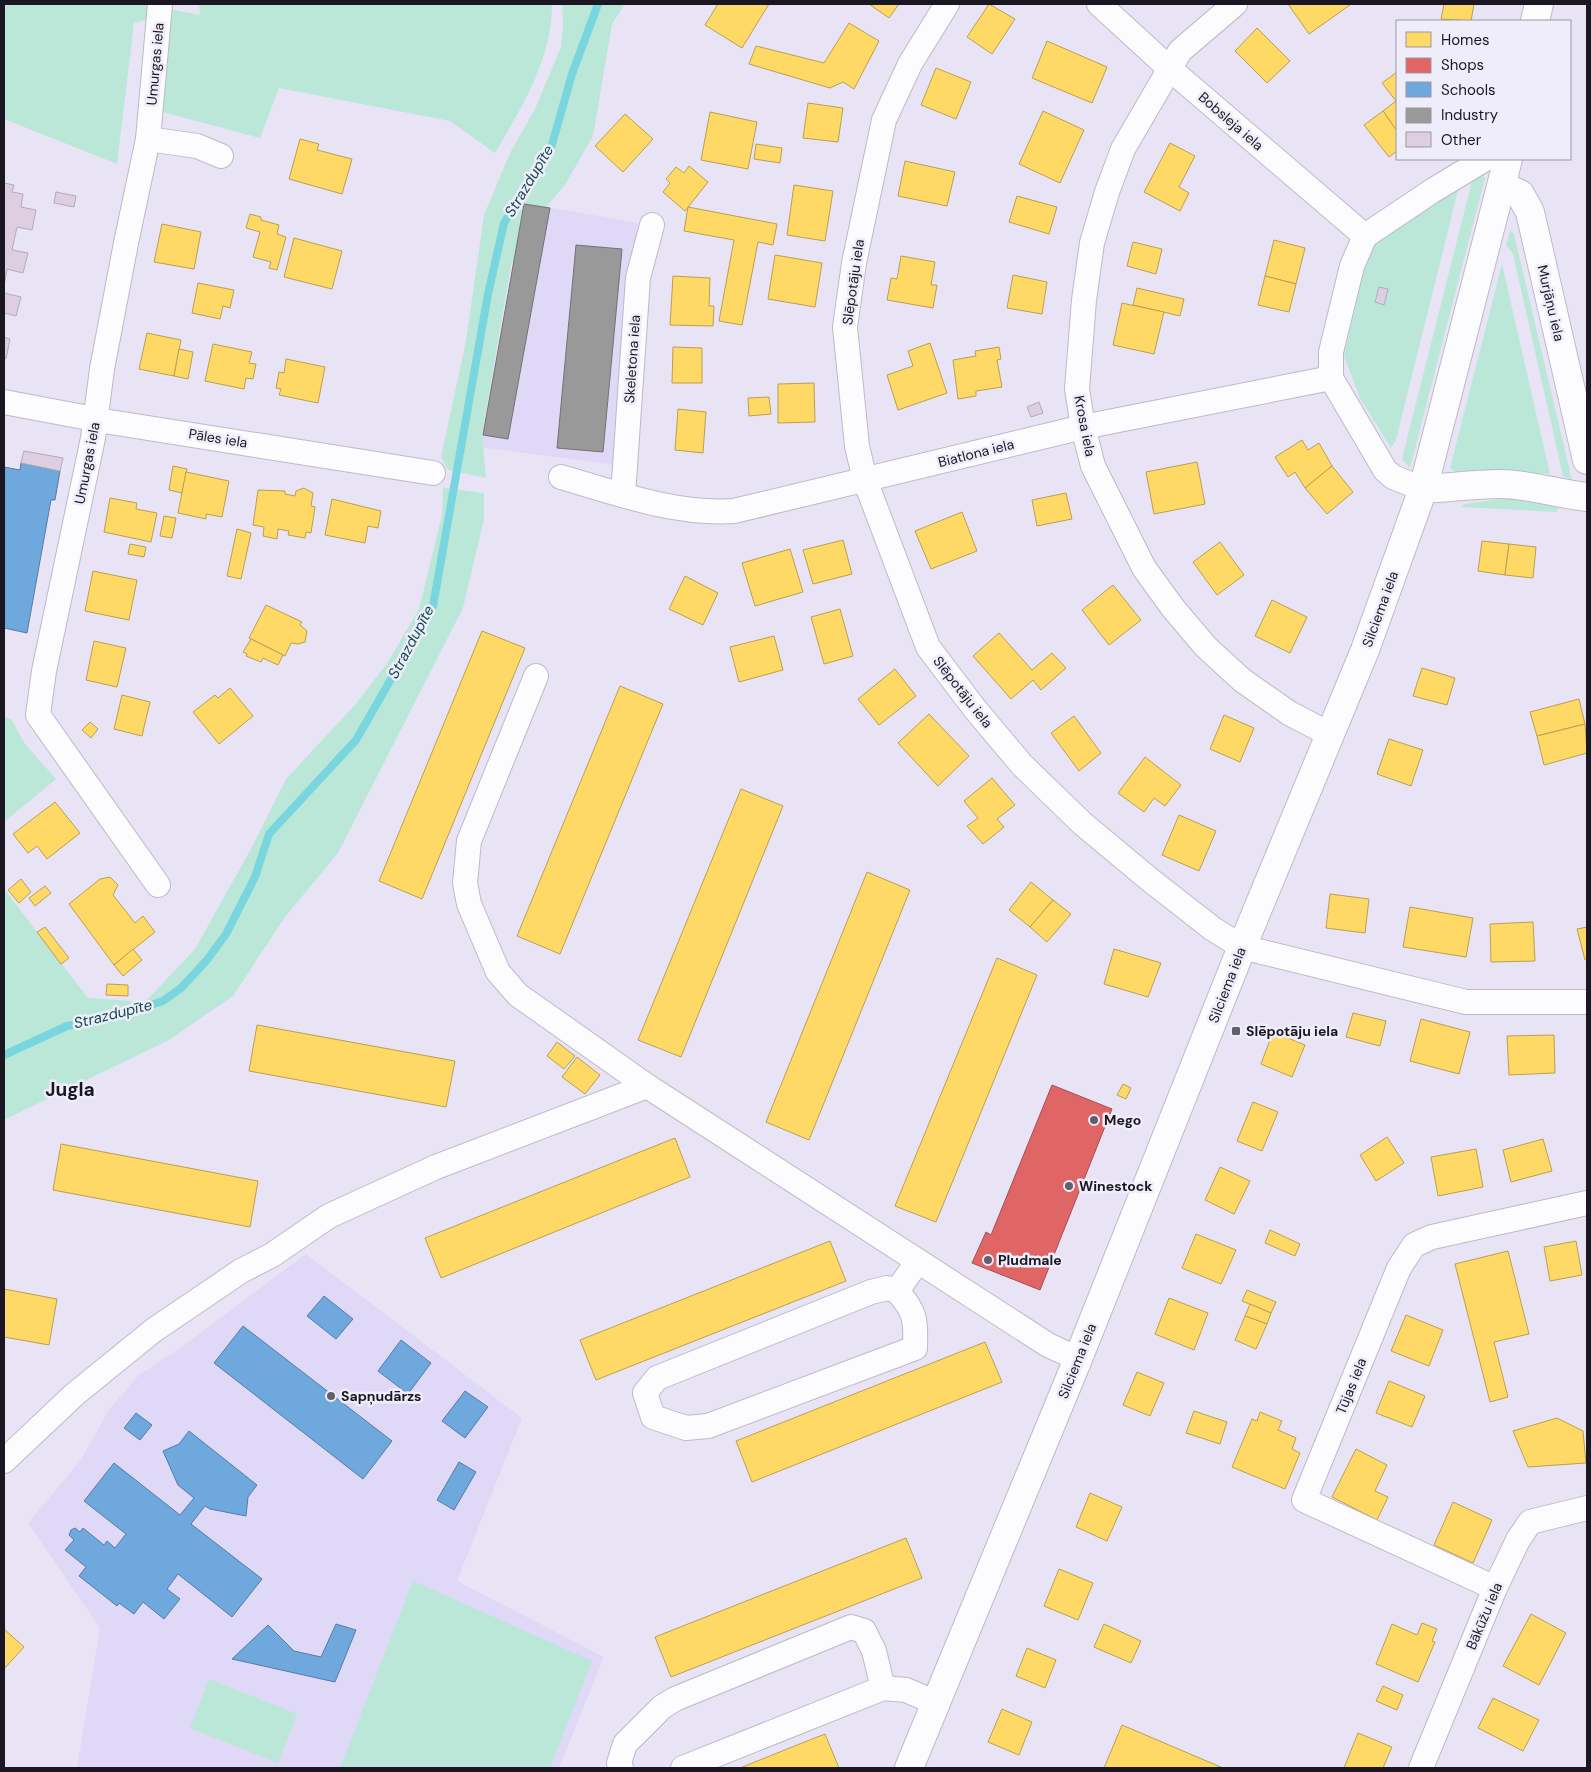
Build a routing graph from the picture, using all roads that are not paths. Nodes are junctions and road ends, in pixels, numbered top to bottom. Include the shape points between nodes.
1 (160, 4) edge
2 (947, 4) edge
3 (1099, 4) edge
4 (1235, 4) edge
5 (1539, 4) edge
6 (1535, 20) edge
7 (1170, 69) junction
8 (148, 140) junction
9 (221, 156) dead end
10 (1483, 160) edge
11 (1508, 160) edge
12 (1502, 186) junction
13 (652, 225) dead end
14 (1365, 236) junction
15 (1331, 378) junction
16 (4, 402) edge
17 (96, 419) junction
18 (1082, 427) junction
19 (1587, 460) edge
20 (433, 474) dead end
21 (561, 477) dead end
22 (865, 480) junction
23 (1423, 489) junction
24 (623, 495) junction
25 (1587, 497) edge
26 (536, 676) dead end
27 (1330, 735) junction
28 (158, 885) dead end
29 (1242, 947) junction
30 (1587, 1002) edge
31 (647, 1086) junction
32 (1587, 1203) edge
33 (918, 1260) junction
34 (897, 1291) junction
35 (1078, 1359) junction
36 (4, 1461) edge
37 (1587, 1508) edge
38 (1495, 1588) junction
39 (883, 1688) junction
40 (936, 1704) junction
41 (621, 1768) edge
42 (683, 1768) edge
43 (909, 1768) edge
44 (1421, 1768) edge

1 - 8 street, Umurgas iela
2 - 22 street, Slēpotāju iela via 910,64 884,120 854,263 845,326 856,437
3 - 7 street, Bobsleja iela
4 - 7 street, Krosa iela via 1180,52
5 - 6 street
7 - 14 street, Bobsleja iela
7 - 18 street, Krosa iela via 1123,149 1092,243 1084,300 1078,389
8 - 9 street via 197,146
8 - 17 street, Umurgas iela via 104,360
10 - 14 street
11 - 12 street
12 - 19 street, Murjāņu iela via 1520,194 1530,212
12 - 23 street, Silciema iela
13 - 24 street, Skeletona iela via 638,278
14 - 15 street via 1352,266 1331,352
15 - 18 street, Biatlona iela
15 - 23 street via 1386,470 1393,478
16 - 17 street, Pāles iela
17 - 20 street, Pāles iela
17 - 28 street, Umurgas iela via 44,670 38,715
18 - 22 street, Biatlona iela
18 - 27 street, Krosa iela via 1093,466 1144,568 1173,608 1206,647 1242,680 1289,713
21 - 24 street, Biatlona iela
22 - 24 street, Biatlona iela via 734,511 705,513
22 - 29 street, Slēpotāju iela via 928,647 975,709 1022,765 1083,824 1156,885
23 - 25 street via 1499,484 1533,486 1561,495
23 - 27 street, Silciema iela via 1365,650
26 - 31 street via 469,841 465,883 469,904 498,972 518,995
27 - 29 street, Silciema iela
29 - 30 street, Slēpotāju iela via 1466,1002
29 - 35 street, Silciema iela
31 - 33 street
31 - 36 street via 436,1167 330,1216 154,1330 75,1394
32 - 38 street, Tūjas iela via 1432,1236 1414,1245 1399,1268 1304,1500
33 - 34 street
33 - 35 street via 1048,1345
34 - 34 street via 910,1305 916,1320 915,1348 708,1426 686,1428 653,1417 645,1394 657,1378 871,1292 887,1288
35 - 40 street, Silciema iela
37 - 38 street, Bākūžu iela via 1530,1522
38 - 44 street, Bākūžu iela
39 - 40 street via 906,1690
39 - 41 street via 874,1651 864,1631 851,1627 675,1699 662,1707 626,1744 619,1763
39 - 42 street
40 - 43 street, Silciema iela

